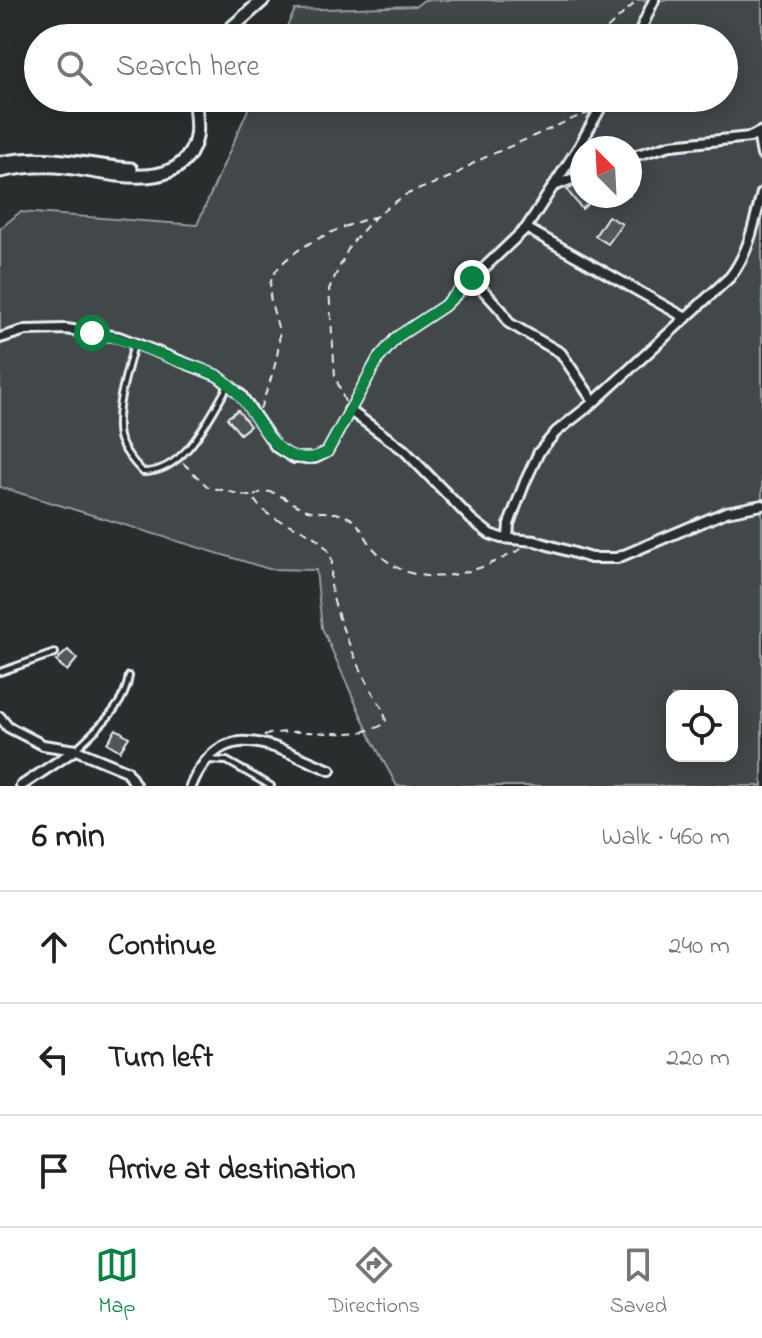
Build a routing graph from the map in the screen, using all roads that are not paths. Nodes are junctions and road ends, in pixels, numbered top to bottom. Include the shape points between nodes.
1 (252, 0) edge
2 (263, 0) edge
3 (654, 0) edge
4 (226, 24) edge
5 (236, 24) edge
6 (643, 24) edge
7 (189, 112) edge
8 (195, 112) edge
9 (598, 112) edge
10 (760, 132) edge
11 (642, 153) edge
12 (762, 155) edge
13 (0, 163) edge
14 (0, 171) edge
15 (570, 180) edge
16 (553, 187) junction
17 (762, 193) edge
18 (526, 228) junction
19 (472, 278) junction
20 (686, 318) junction
21 (0, 338) edge
22 (134, 344) junction
23 (229, 385) junction
24 (594, 402) junction
25 (349, 410) junction
26 (762, 505) edge
27 (508, 538) junction
28 (55, 653) dead end
29 (0, 672) edge
30 (129, 676) dead end
31 (0, 717) edge
32 (76, 750) junction
33 (206, 759) junction
34 (330, 770) dead end
35 (21, 786) edge
36 (136, 786) edge
37 (191, 786) edge
38 (271, 786) edge

1 - 4 main road
2 - 5 main road
3 - 6 street
7 - 13 main road via 186,146 179,157 155,168 44,157
8 - 14 main road via 193,148 183,162 161,173 134,177 35,165
9 - 16 street
10 - 11 street
10 - 12 street
15 - 16 street
16 - 18 street
17 - 20 street via 741,263
18 - 19 street
18 - 20 street
19 - 24 street via 509,323 561,353
19 - 25 street via 444,306 397,337
20 - 24 street
21 - 22 street via 26,330 66,329
22 - 23 street
22 - 23 lane via 120,407 120,439 143,472 157,473 178,457 198,436
23 - 25 street via 276,447 294,458 327,452
24 - 27 street via 539,452
25 - 27 street via 404,450 472,520 490,534
26 - 27 street via 726,512 617,558 591,558
28 - 29 lane
30 - 32 lane via 114,711
31 - 32 street via 8,727 43,745
32 - 35 street
32 - 36 street via 127,771
33 - 34 street via 219,747 246,742 269,745
33 - 37 street
33 - 38 lane via 227,761

